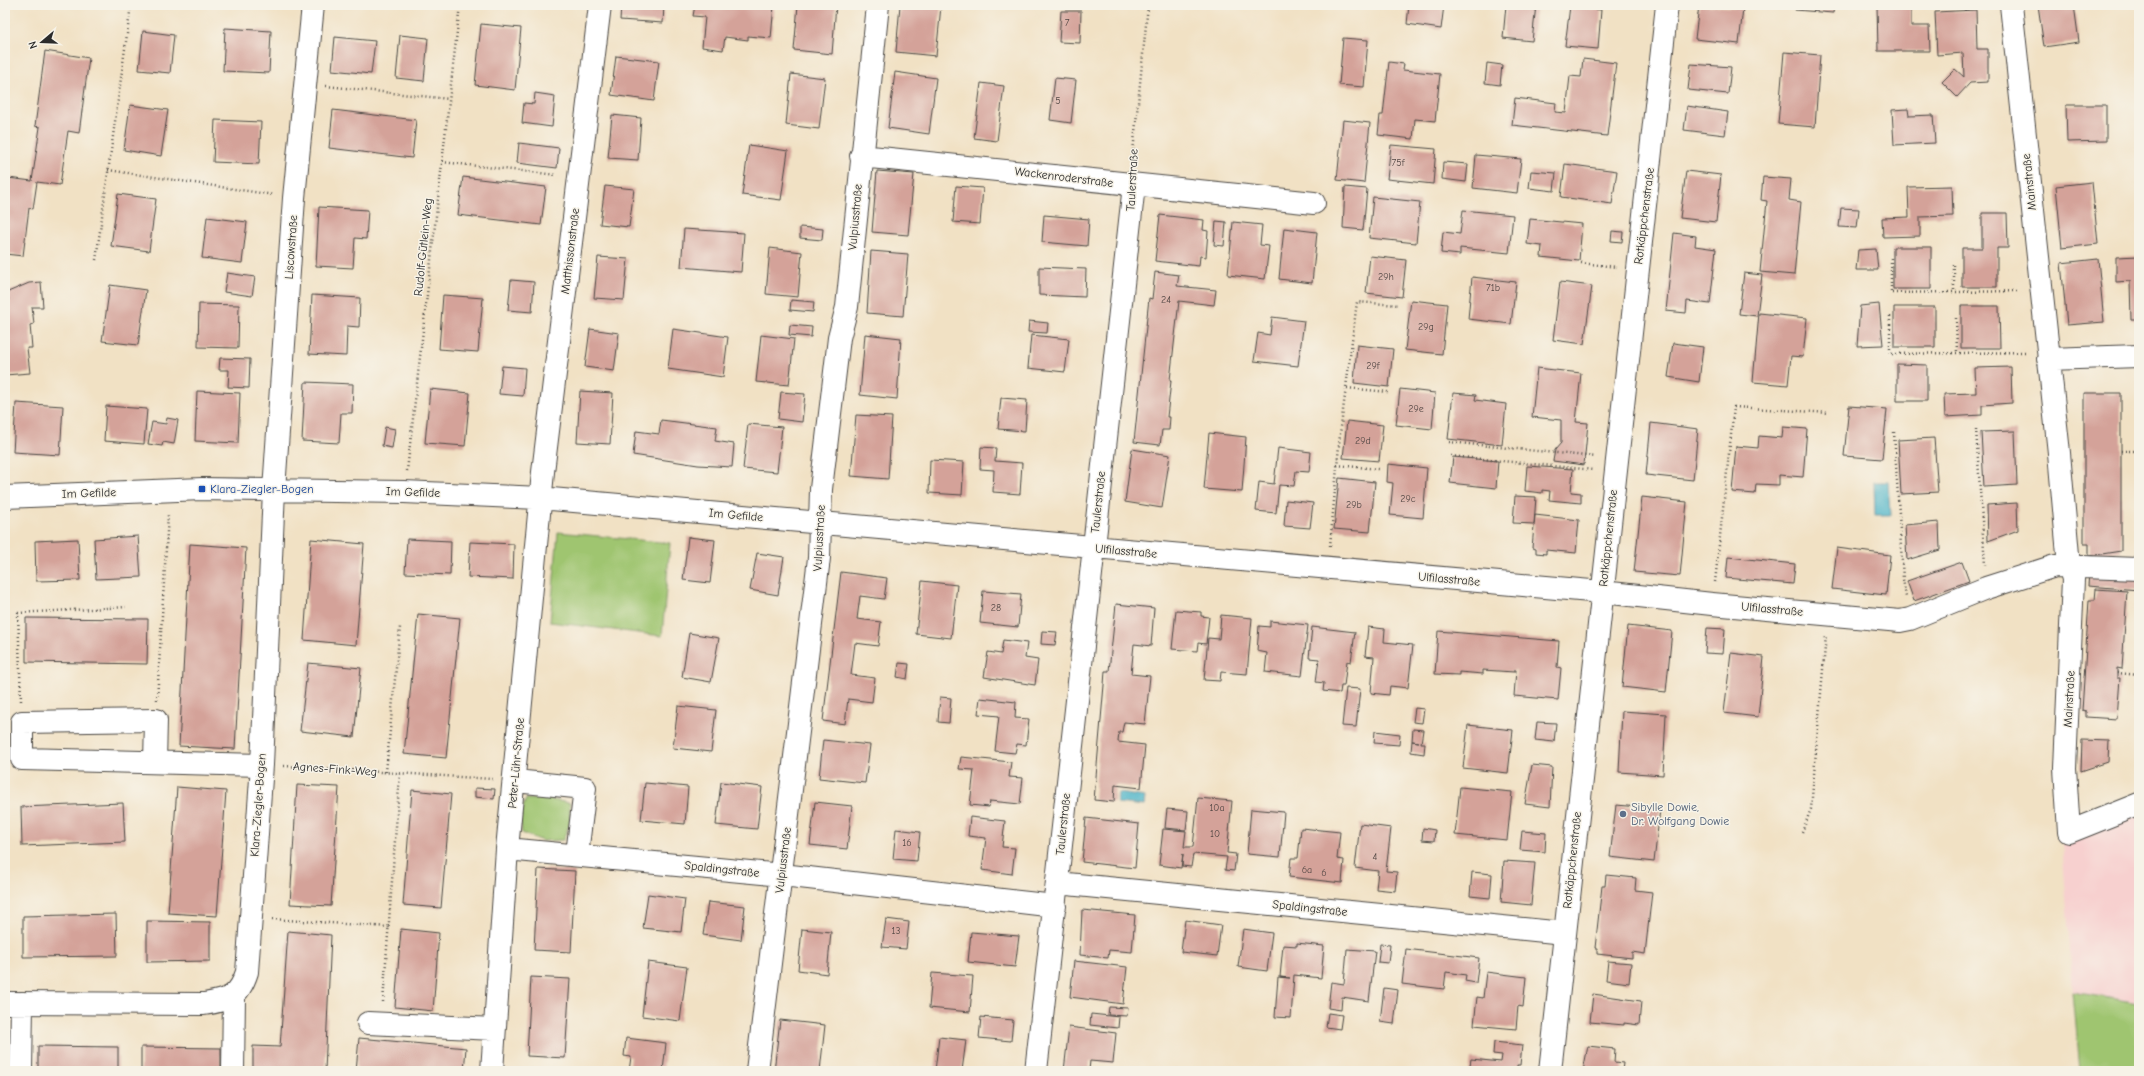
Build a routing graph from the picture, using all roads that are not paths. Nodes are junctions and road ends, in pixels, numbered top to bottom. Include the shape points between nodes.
1 (313, 5) edge
2 (600, 5) edge
3 (878, 5) edge
4 (1667, 5) edge
5 (2010, 5) edge
6 (861, 156) junction
7 (1134, 185) junction
8 (1314, 203) dead end
9 (2048, 356) junction
10 (2139, 356) edge
11 (274, 490) junction
12 (5, 497) edge
13 (540, 498) junction
14 (820, 522) junction
15 (1092, 548) junction
16 (2069, 566) junction
17 (2139, 569) edge
18 (1602, 592) junction
19 (155, 762) junction
20 (262, 765) junction
21 (515, 781) junction
22 (2139, 804) edge
23 (507, 849) junction
24 (576, 854) junction
25 (782, 875) junction
26 (1057, 883) junction
27 (1054, 906) junction
28 (1564, 933) junction
29 (234, 996) junction
30 (13, 1003) edge
31 (375, 1023) road end
32 (494, 1029) junction
33 (21, 1071) edge
34 (233, 1071) edge
35 (492, 1071) edge
36 (757, 1071) edge
37 (1036, 1071) edge
38 (1550, 1071) edge

1 - 11 street, Liscowstraße via 294,198
2 - 13 street, Matthissonstraße
3 - 6 street, Vulpiusstraße
4 - 18 street, Rotkäppchenstraße
5 - 9 street, Mainstraße
6 - 7 street, Wackenroderstraße via 1012,170
6 - 14 street, Vulpiusstraße via 847,307 839,338 821,489
7 - 8 street, Wackenroderstraße
7 - 15 street, Taulerstraße
9 - 10 street
9 - 16 street, Mainstraße
11 - 12 street, Im Gefilde via 195,490
11 - 13 street, Im Gefilde
11 - 20 street, Klara-Ziegler-Bogen
13 - 14 street, Im Gefilde
13 - 21 street, Peter-Lühr-Straße
14 - 15 street, Ulfilasstraße
14 - 25 street, Vulpiusstraße via 819,558
15 - 18 street, Ulfilasstraße
15 - 26 street, Taulerstraße
16 - 17 street
16 - 18 street, Ulfilasstraße via 2055,566 1986,588 1910,619 1900,620
16 - 22 street, Mainstraße via 2073,579 2065,768 2069,832
18 - 28 street, Rotkäppchenstraße
19 - 19 street via 22,759 22,722 156,720
19 - 20 street
20 - 29 street, Klara-Ziegler-Bogen via 247,972 243,985
21 - 23 street, Peter-Lühr-Straße
21 - 24 street via 585,788
23 - 24 street, Spaldingstraße
23 - 32 street, Peter-Lühr-Straße
24 - 25 street, Spaldingstraße
25 - 27 street, Spaldingstraße
25 - 36 street, Vulpiusstraße
26 - 27 street, Taulerstraße
26 - 28 street, Spaldingstraße
27 - 37 street, Taulerstraße
28 - 38 street, Rotkäppchenstraße
29 - 30 street via 224,1001 204,1004
29 - 34 street
30 - 33 street
31 - 32 street
32 - 35 street, Peter-Lühr-Straße

